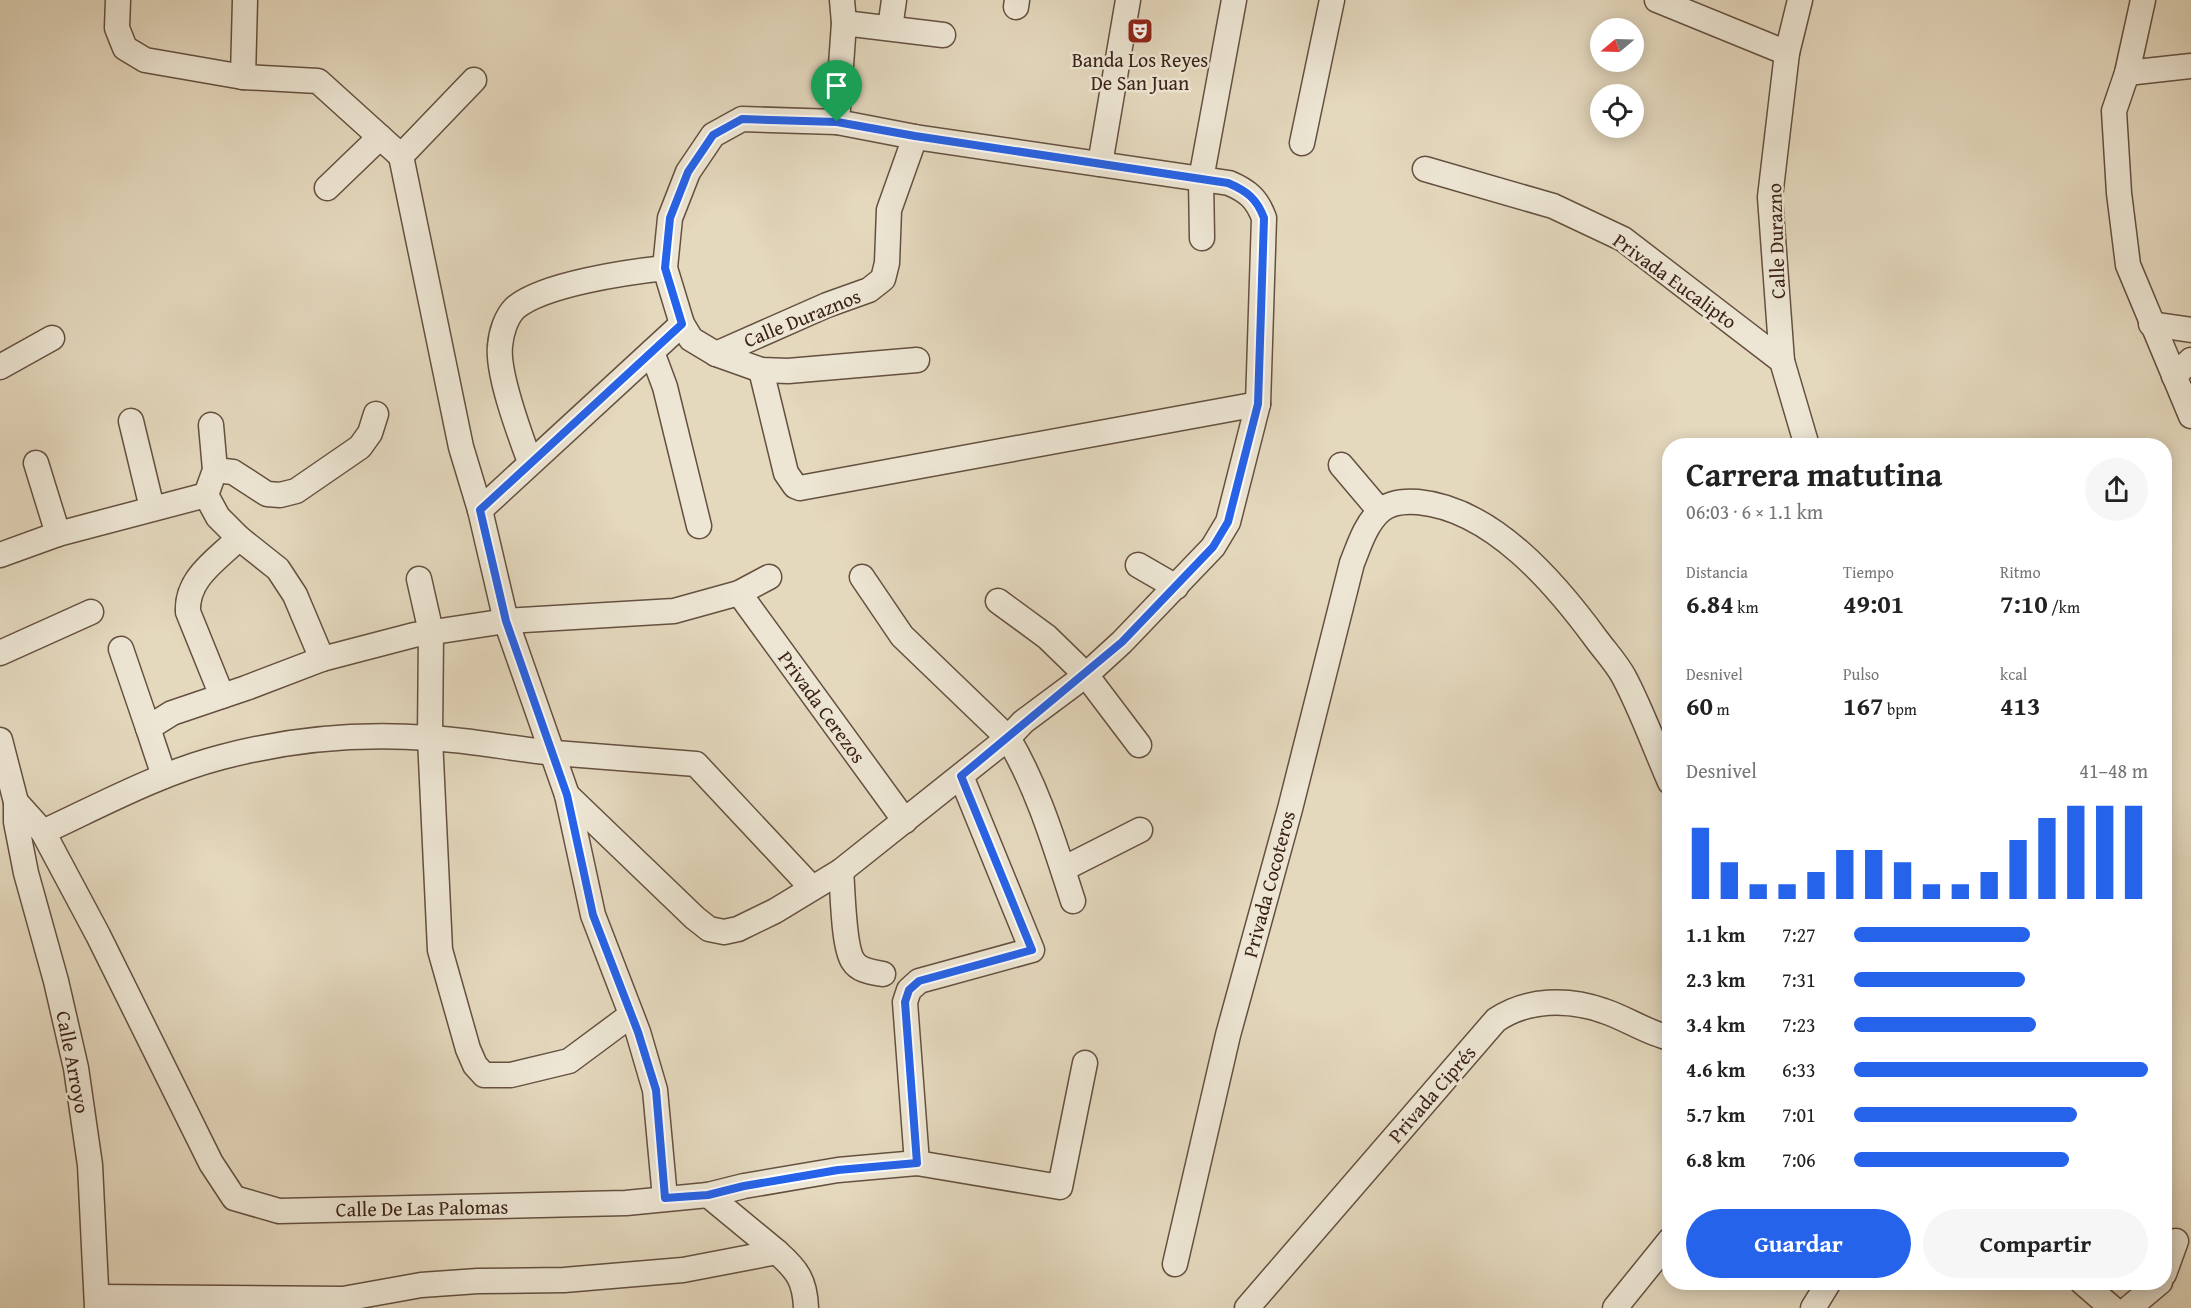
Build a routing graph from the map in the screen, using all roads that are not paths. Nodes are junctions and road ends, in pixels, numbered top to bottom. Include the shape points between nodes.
1 (118, 0) edge
2 (245, 0) edge
3 (894, 0) edge
4 (1128, 0) edge
5 (1234, 0) edge
6 (1332, 0) edge
7 (1657, 0) edge
8 (1800, 0) edge
9 (2143, 0) edge
10 (843, 12) edge
11 (890, 28) junction
12 (943, 35) dead end
13 (1787, 53) junction
14 (2191, 66) edge
15 (2127, 73) junction
16 (243, 76) junction
17 (474, 80) dead end
18 (837, 122) junction
19 (915, 136) junction
20 (380, 137) junction
21 (1302, 144) dead end
22 (401, 156) junction
23 (1100, 164) junction
24 (1425, 169) dead end
25 (1201, 179) junction
26 (327, 188) dead end
27 (1202, 238) dead end
28 (665, 268) junction
29 (682, 324) junction
30 (2151, 324) junction
31 (2191, 330) edge
32 (52, 338) dead end
33 (652, 352) junction
34 (716, 354) junction
35 (917, 360) dead end
36 (1782, 361) junction
37 (0, 367) edge
38 (2182, 368) edge
39 (760, 370) junction
40 (1258, 404) junction
41 (376, 414) dead end
42 (2191, 416) edge
43 (131, 421) dead end
44 (211, 425) dead end
45 (1805, 438) edge
46 (530, 462) junction
47 (36, 463) dead end
48 (1341, 465) dead end
49 (215, 471) junction
50 (206, 495) junction
51 (152, 508) junction
52 (480, 510) junction
53 (1380, 511) junction
54 (699, 526) dead end
55 (58, 534) junction
56 (239, 538) junction
57 (0, 555) edge
58 (1138, 566) dead end
59 (769, 577) dead end
60 (862, 577) dead end
61 (419, 579) dead end
62 (1176, 587) junction
63 (740, 593) junction
64 (998, 601) dead end
65 (91, 612) dead end
66 (506, 621) junction
67 (431, 632) junction
68 (121, 649) dead end
69 (0, 653) edge
70 (322, 659) junction
71 (1086, 675) junction
72 (222, 696) junction
73 (148, 728) junction
74 (430, 738) junction
75 (1008, 738) junction
76 (0, 740) edge
77 (1139, 746) dead end
78 (554, 753) junction
79 (1662, 764) edge
80 (164, 776) junction
81 (961, 776) junction
82 (567, 795) junction
83 (11, 821) edge
84 (905, 821) junction
85 (1140, 830) dead end
86 (43, 832) junction
87 (1063, 869) junction
88 (841, 871) junction
89 (812, 888) junction
90 (1073, 901) dead end
91 (883, 974) dead end
92 (631, 1015) junction
93 (1662, 1035) edge
94 (1085, 1063) dead end
95 (917, 1163) junction
96 (708, 1195) junction
97 (665, 1198) junction
98 (1662, 1250) edge
99 (777, 1252) junction
100 (1176, 1264) dead end
101 (1824, 1290) edge
102 (2091, 1290) edge
103 (2150, 1290) edge
104 (97, 1302) edge
105 (806, 1308) edge
106 (1247, 1308) edge
107 (1615, 1308) edge
108 (1813, 1308) edge
109 (2112, 1308) edge
110 (2129, 1308) edge

1 - 16 street via 117,28 125,48 145,60
2 - 16 street
3 - 11 street
4 - 23 street
5 - 25 street
6 - 21 street
7 - 13 street
8 - 13 street, Calle Durazno
9 - 15 street
10 - 11 street
10 - 18 street
11 - 12 street
13 - 36 street, Calle Durazno via 1770,197
14 - 15 street
15 - 30 street via 2114,111 2119,193 2128,265
16 - 20 street via 318,81
17 - 22 street
18 - 19 street
18 - 28 street via 742,119 713,135 688,172 670,218
19 - 23 street
19 - 34 street, Calle Duraznos via 889,210 883,279 869,290
20 - 22 street
20 - 26 street
22 - 52 street via 461,447
23 - 25 street
24 - 36 street, Privada Eucalipto via 1553,206 1623,239
25 - 27 street
25 - 40 street via 1246,190 1258,203 1264,218
28 - 29 street
28 - 46 street via 615,274 531,297 513,310 499,348 507,392
29 - 33 street
29 - 34 street via 691,339
30 - 31 street
30 - 38 street
32 - 37 street
33 - 46 street
33 - 54 street via 665,387
34 - 39 street
35 - 39 street
36 - 45 street, Calle Durazno
38 - 42 street
39 - 40 street via 786,473 795,486 807,488
40 - 62 street via 1228,522 1213,547
41 - 49 street via 360,447 296,491 267,494 232,472
43 - 51 street
44 - 49 street
46 - 52 street
47 - 55 street
48 - 53 street
49 - 50 street
50 - 51 street
50 - 56 street via 218,517
51 - 55 street
52 - 66 street
53 - 79 street via 1401,501 1450,509 1476,522 1530,560 1566,598 1623,676
53 - 100 street, Privada Cocoteros via 1364,532 1352,563 1228,1035
55 - 57 street
56 - 70 street via 278,569 295,595
56 - 72 street via 196,580 188,601 188,612
58 - 62 street
59 - 63 street
60 - 75 street via 902,636
61 - 67 street
62 - 71 street
63 - 66 street via 674,611
63 - 84 street, Privada Cerezos
64 - 71 street via 1047,637
65 - 69 street
66 - 67 street
66 - 78 street
67 - 70 street
67 - 74 street
68 - 73 street
70 - 72 street
71 - 75 street via 1023,722
71 - 77 street
72 - 73 street via 172,713
73 - 80 street
74 - 78 street
74 - 80 street via 356,736 279,744 221,757
74 - 92 street via 440,950 475,1065 484,1075 511,1075 569,1061
75 - 81 street
75 - 87 street via 1036,795
76 - 83 street, Calle Arroyo
78 - 82 street
78 - 89 street via 696,764
80 - 86 street
81 - 84 street
81 - 95 street via 1032,950 919,981 909,990 905,1002
82 - 89 street via 709,929 738,929
82 - 92 street via 593,915
83 - 86 street, Calle De Las Palomas
83 - 104 street, Calle Arroyo via 76,1068 90,1165
84 - 88 street
85 - 87 street
86 - 97 street, Calle De Las Palomas via 211,1163 234,1198 279,1211 626,1203
87 - 90 street
88 - 89 street
88 - 91 street via 853,961 862,969
92 - 97 street via 656,1090
93 - 106 street, Privada Ciprés via 1604,1010 1580,1005 1546,1002 1505,1014
94 - 95 street, Calle De Las Palomas via 1060,1187
95 - 96 street, Calle De Las Palomas via 838,1170
96 - 97 street, Calle De Las Palomas
96 - 99 street
98 - 107 street
99 - 104 street via 683,1270 564,1280 421,1285 343,1299
99 - 105 street via 797,1270
101 - 108 street
102 - 109 street
103 - 110 street

